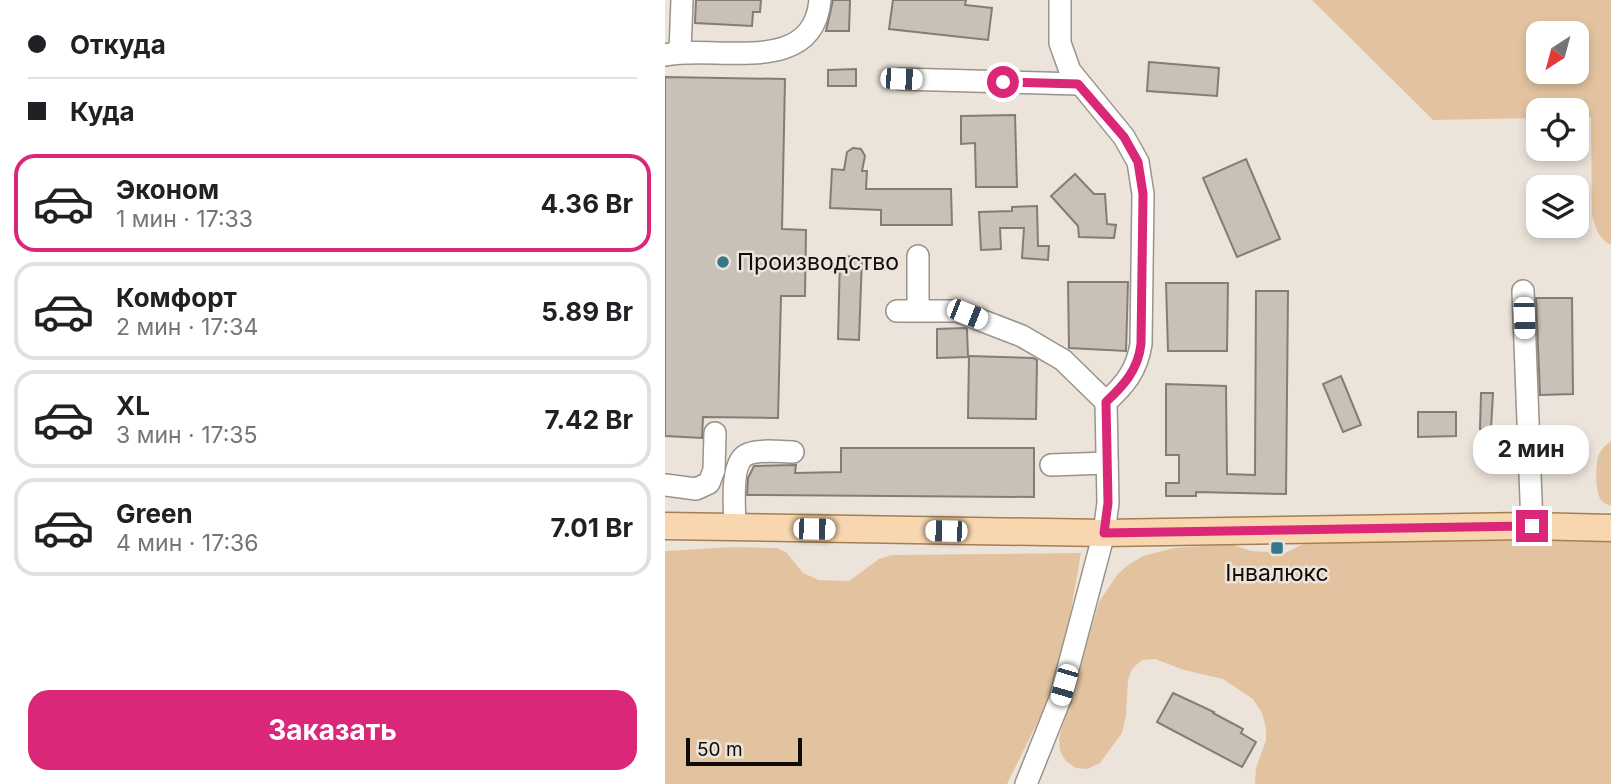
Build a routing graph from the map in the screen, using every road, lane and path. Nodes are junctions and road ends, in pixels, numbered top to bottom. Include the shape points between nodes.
1 (682, 0) edge
2 (820, 0) edge
3 (1060, 0) edge
4 (672, 54) edge
5 (901, 79) dead end
6 (1078, 84) junction
7 (918, 256) dead end
8 (1523, 292) dead end
9 (1106, 402) junction
10 (715, 433) dead end
11 (793, 452) dead end
12 (1107, 463) junction
13 (1051, 464) dead end
14 (665, 485) edge
15 (665, 526) edge
16 (1532, 526) junction
17 (735, 527) junction
18 (1611, 528) edge
19 (1104, 533) junction
20 (1026, 784) edge

1 - 4 lane
2 - 4 lane via 811,28 789,47 762,53
3 - 6 lane via 1060,43
5 - 6 lane
6 - 9 lane via 1132,149 1142,187 1139,357 1129,379
7 - 9 lane via 907,311 957,311 1037,343 1063,360
8 - 16 lane
9 - 12 lane
10 - 14 lane via 709,483 696,489
11 - 17 lane via 751,453 741,458 736,469
12 - 13 lane
12 - 19 lane
15 - 17 main road
16 - 18 main road
16 - 19 main road
17 - 19 main road
19 - 20 lane via 1060,699

